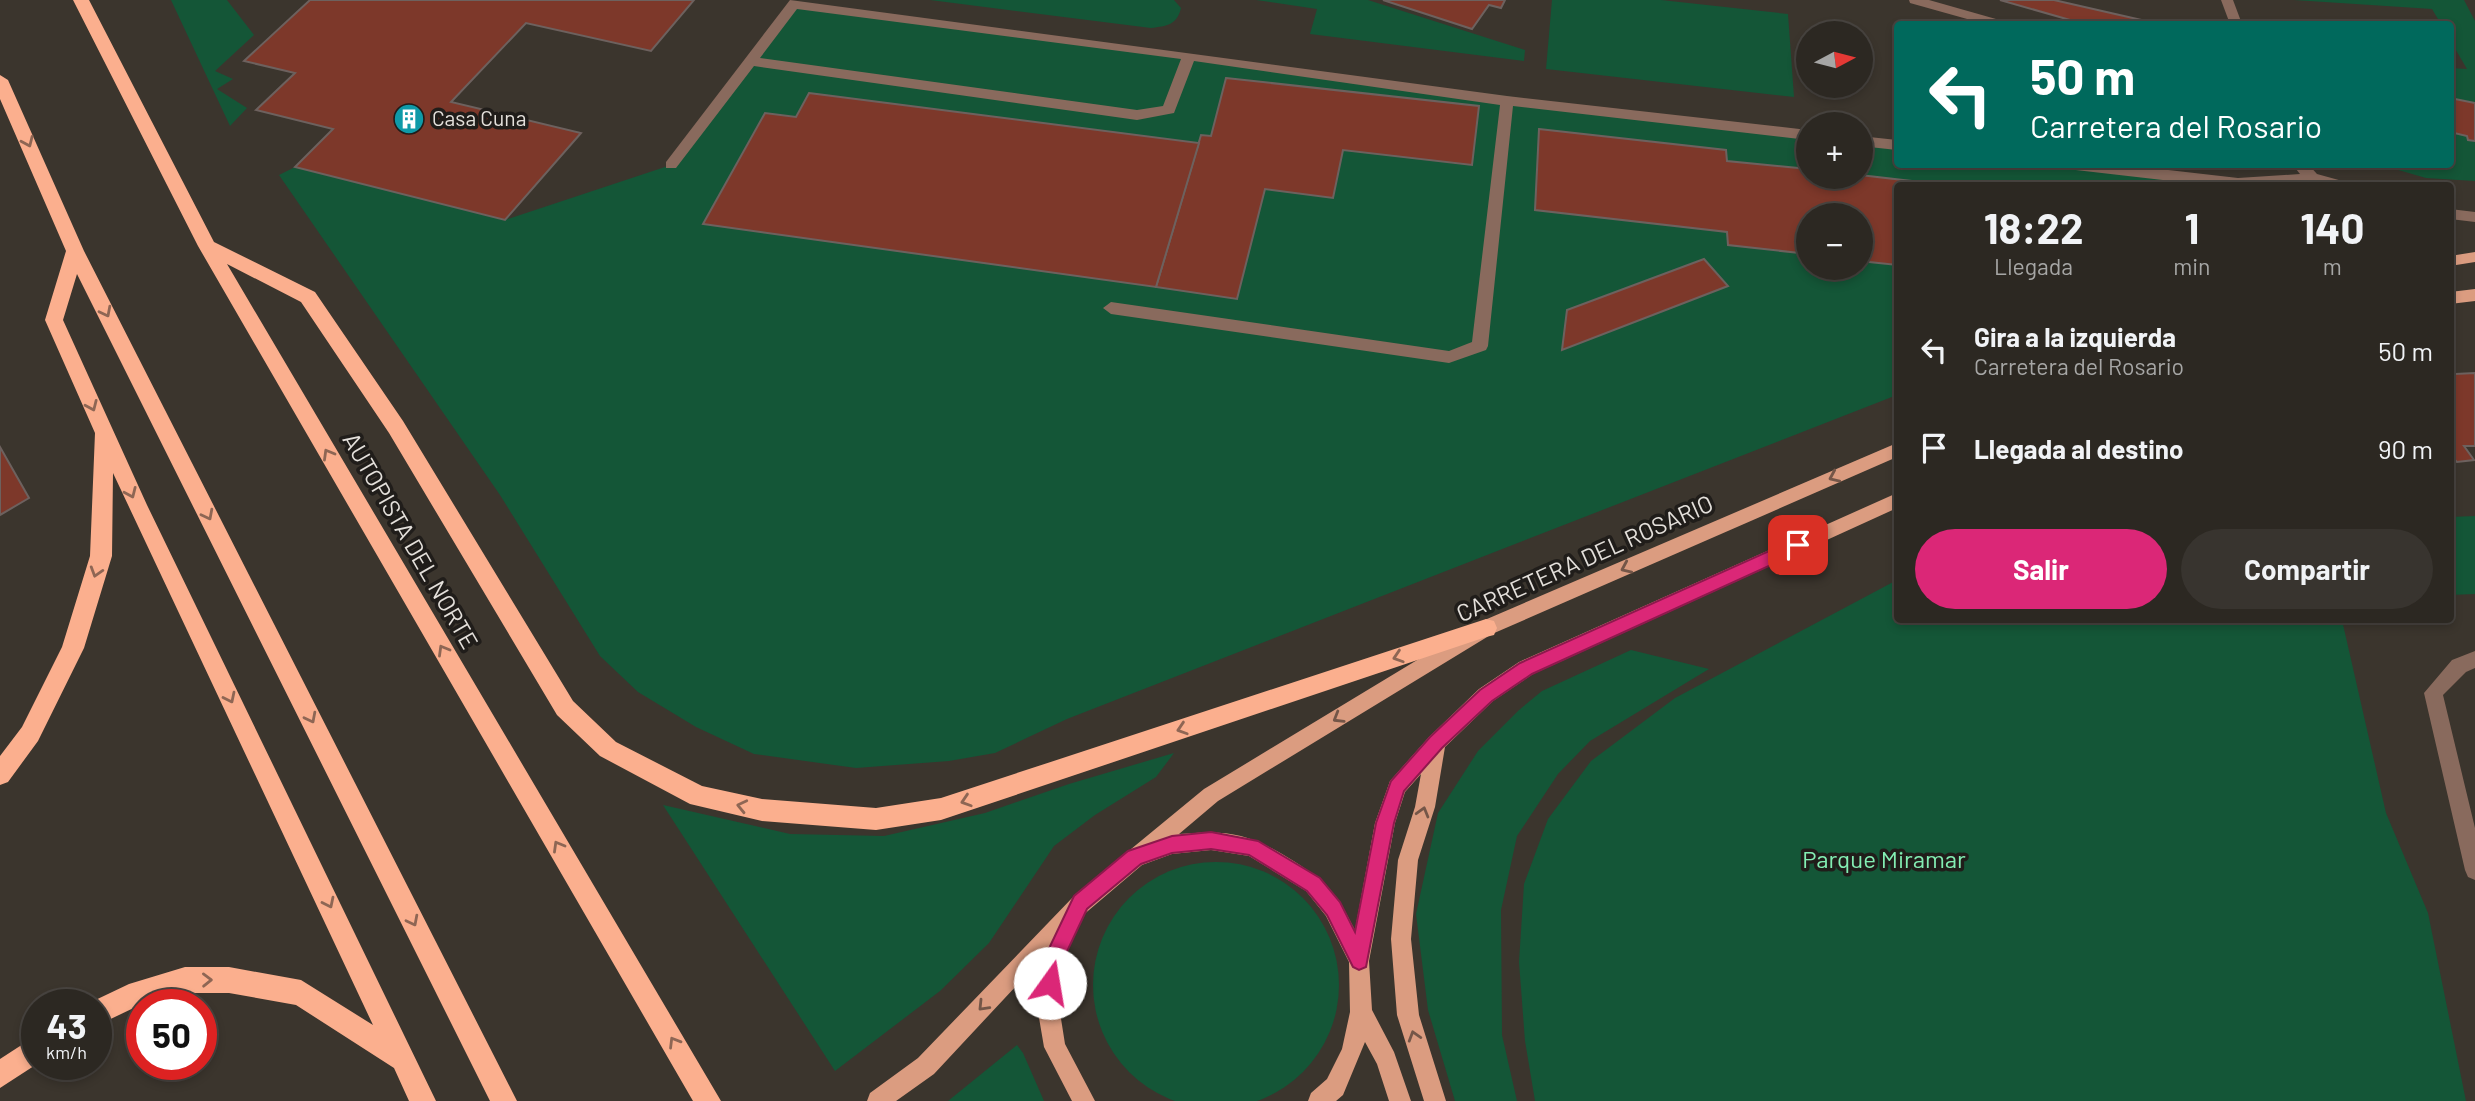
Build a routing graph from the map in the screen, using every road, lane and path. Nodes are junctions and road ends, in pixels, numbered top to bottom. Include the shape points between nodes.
1 (81, 0) edge
2 (1915, 0) edge
3 (2227, 0) edge
4 (796, 3) edge
5 (1988, 21) edge
6 (2235, 21) edge
7 (1189, 56) junction
8 (752, 61) junction
9 (0, 80) edge
10 (1507, 101) junction
11 (1796, 134) edge
12 (1873, 142) edge
13 (1894, 145) edge
14 (671, 165) dead end
15 (2103, 168) edge
16 (2303, 168) edge
17 (2229, 182) edge
18 (2315, 182) edge
19 (2454, 214) edge
20 (2475, 217) edge
21 (207, 246) junction
22 (75, 251) junction
23 (2475, 257) edge
24 (2454, 260) edge
25 (2475, 295) edge
26 (2454, 298) edge
27 (1111, 308) dead end
28 (103, 431) junction
29 (1894, 451) edge
30 (1894, 501) edge
31 (1486, 628) junction
32 (2475, 659) edge
33 (1436, 743) junction
34 (0, 774) edge
35 (1135, 858) junction
36 (2475, 870) edge
37 (1081, 903) junction
38 (1359, 961) junction
39 (112, 1005) edge
40 (1361, 1012) junction
41 (21, 1060) edge
42 (404, 1060) junction
43 (0, 1075) edge
44 (423, 1101) edge
45 (504, 1101) edge
46 (708, 1101) edge
47 (878, 1101) edge
48 (1084, 1101) edge
49 (1319, 1101) edge
50 (1400, 1101) edge
51 (1435, 1101) edge

1 - 21 highway, AUTOPISTA DEL NORTE
2 - 5 street
3 - 6 street
4 - 7 street
4 - 8 street
7 - 8 street via 1169,110 1136,115
7 - 10 street
8 - 14 street
9 -> 22 highway
10 - 11 street
10 - 27 street via 1480,346 1449,357
12 - 13 street
15 - 17 street
16 - 18 street
19 - 20 street
31 -> 21 highway via 941,809 876,819 762,810 698,796 608,749 565,708 396,427 308,297
46 -> 21 highway, AUTOPISTA DEL NORTE
22 -> 28 highway via 54,320
22 -> 45 highway
23 - 24 main road
25 - 26 main road
28 -> 34 highway via 101,556 73,648 30,734
28 -> 42 highway
29 -> 31 main road, CARRETERA DEL ROSARIO
30 - 33 main road via 1526,668 1486,695
31 -> 35 main road, CARRETERA DEL ROSARIO via 1212,795
32 - 36 street via 2459,666 2432,693
33 - 38 main road via 1397,787 1385,823
51 -> 33 main road via 1408,1015 1401,939 1408,860 1425,807
35 - 37 main road, CARRETERA DEL ROSARIO
35 - 38 main road via 1172,844 1211,841 1252,847 1314,884 1333,909
37 -> 47 main road, CARRETERA DEL ROSARIO via 926,1066
37 - 48 main road via 1053,961 1048,1006 1055,1047
38 - 40 main road
39 -> 42 highway via 185,980 229,980 301,993
40 - 49 main road via 1352,1051 1335,1087
40 - 50 main road via 1386,1060
41 - 43 highway
42 - 44 highway

